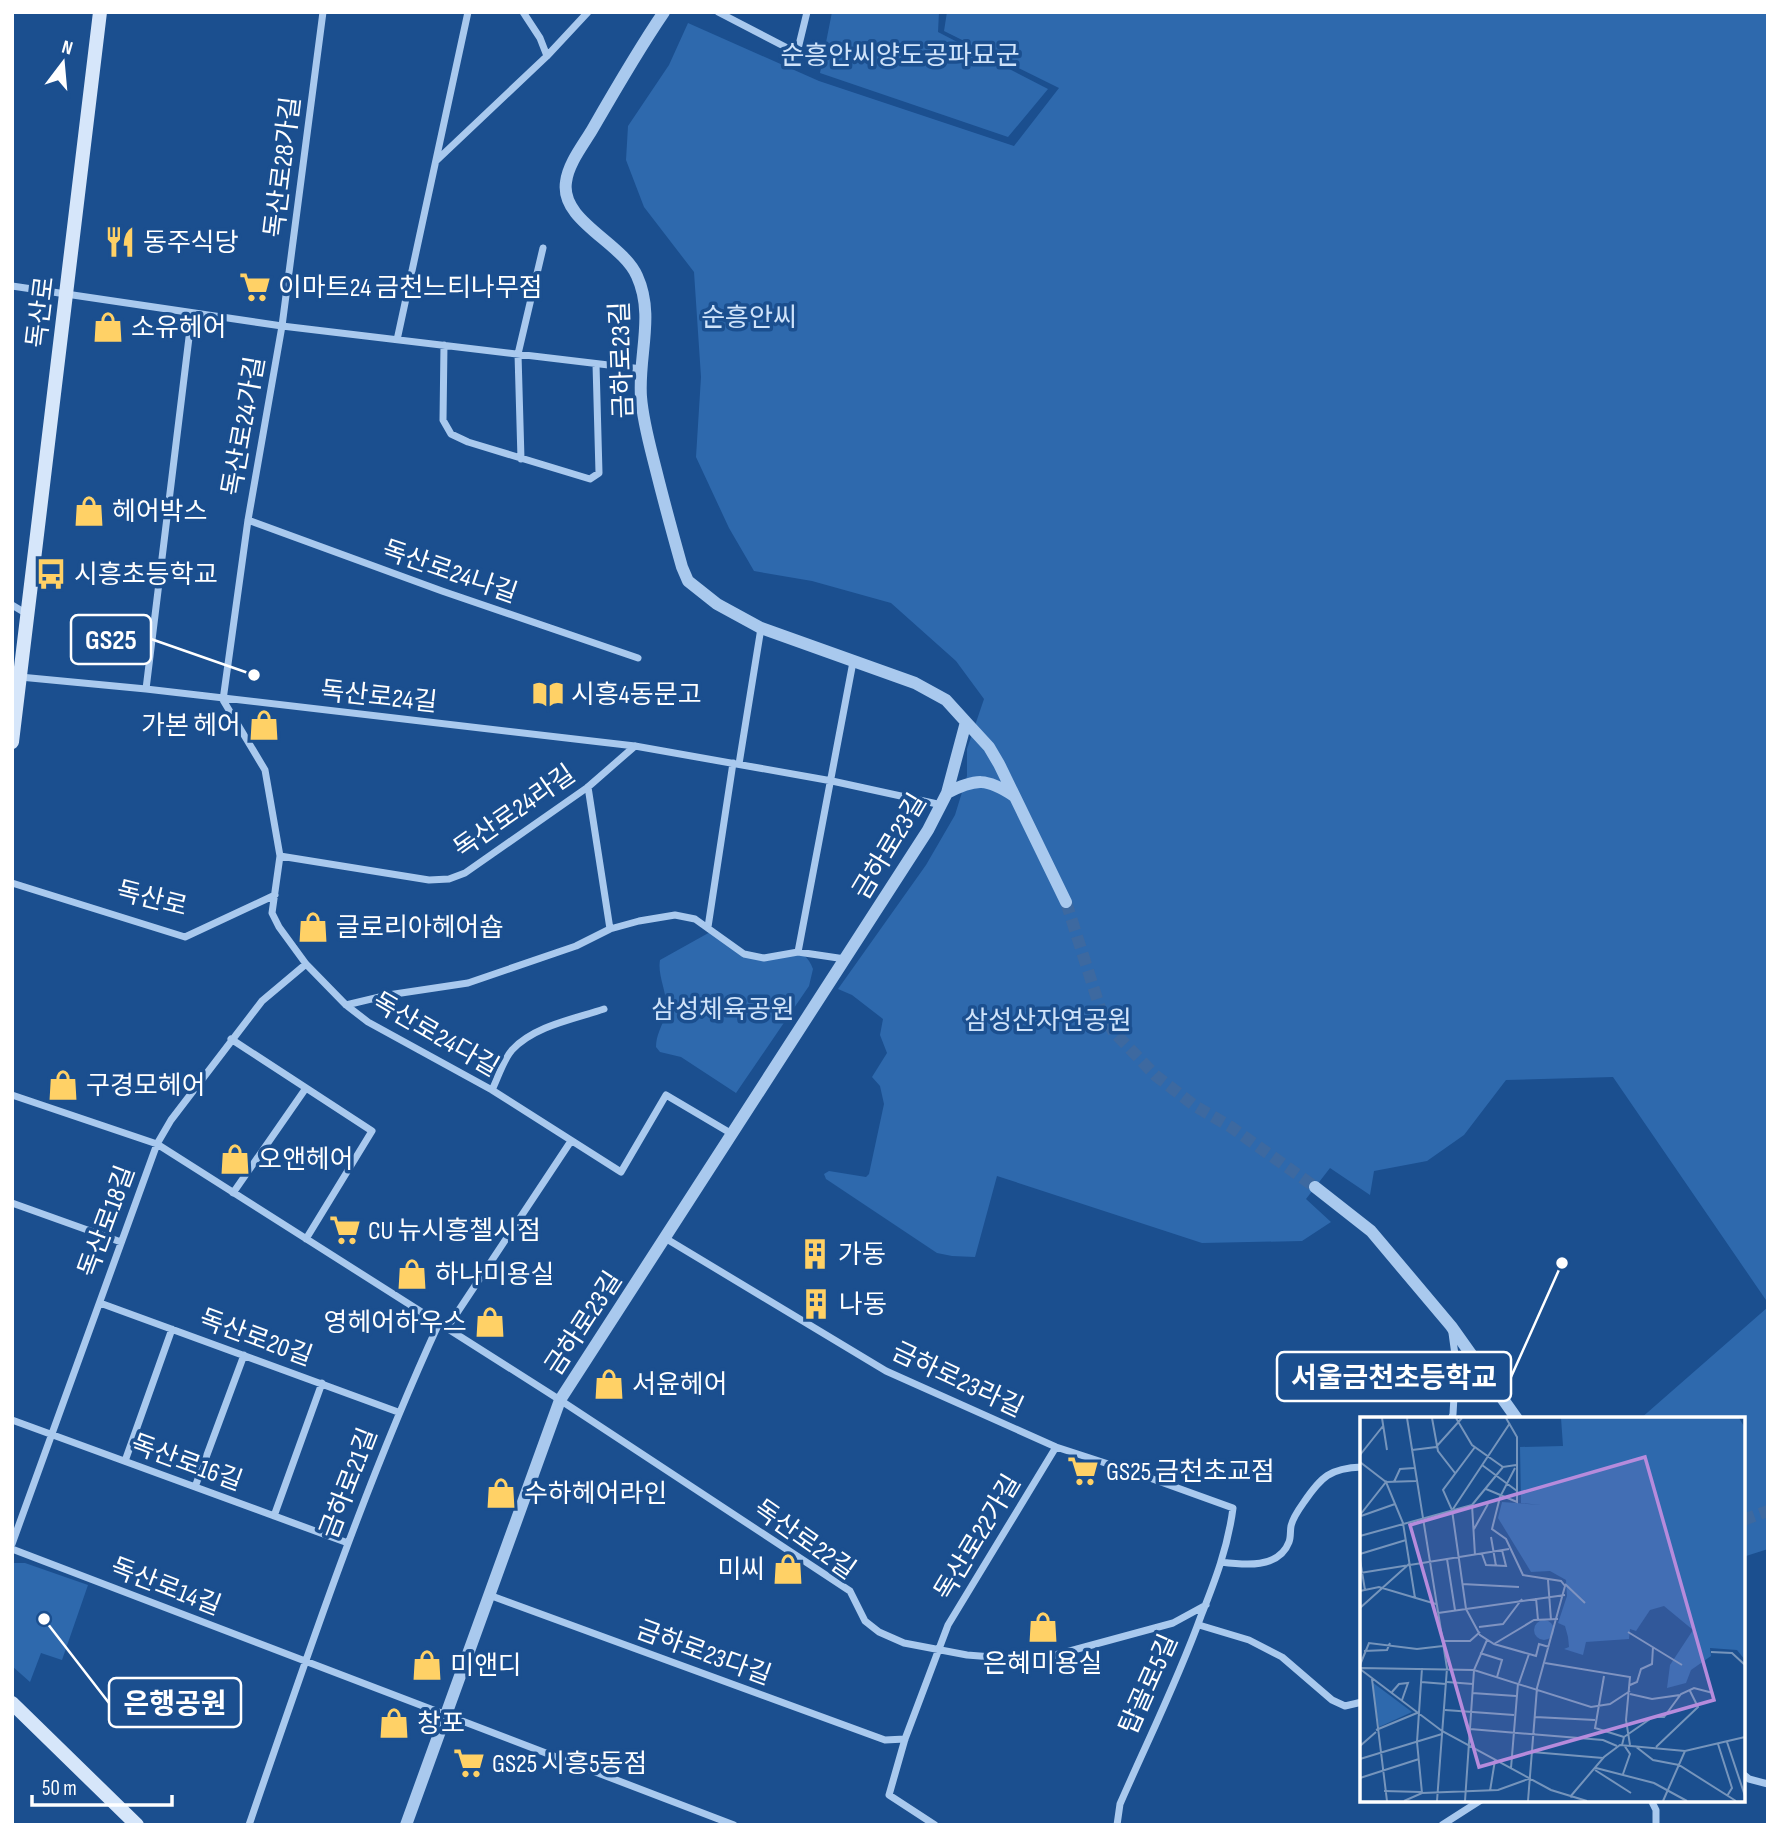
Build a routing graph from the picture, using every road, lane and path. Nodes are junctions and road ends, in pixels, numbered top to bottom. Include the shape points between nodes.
1 (100, 12) edge
2 (323, 12) edge
3 (468, 12) edge
4 (523, 12) edge
5 (588, 12) edge
6 (664, 12) edge
7 (718, 12) edge
8 (807, 12) edge
9 (547, 56) junction
10 (436, 161) junction
11 (543, 248) dead end
12 (12, 286) edge
13 (66, 295) junction
14 (192, 313) junction
15 (282, 326) junction
16 (397, 340) junction
17 (444, 345) junction
18 (517, 354) junction
19 (596, 364) junction
20 (643, 370) junction
21 (522, 459) junction
22 (248, 520) junction
23 (12, 604) edge
24 (27, 614) junction
25 (761, 628) junction
26 (638, 658) dead end
27 (853, 662) junction
28 (20, 677) junction
29 (146, 690) junction
30 (222, 700) junction
31 (965, 722) junction
32 (12, 742) edge
33 (635, 746) junction
34 (736, 764) junction
35 (832, 781) junction
36 (588, 787) junction
37 (1014, 796) junction
38 (945, 799) junction
39 (280, 856) junction
40 (12, 883) edge
41 (275, 895) junction
42 (1066, 902) tunnel mouth
43 (708, 928) junction
44 (610, 929) junction
45 (799, 952) junction
46 (845, 959) junction
47 (306, 964) junction
48 (346, 1005) junction
49 (604, 1009) dead end
50 (231, 1039) junction
51 (306, 1088) junction
52 (492, 1090) junction
53 (12, 1095) edge
54 (732, 1134) junction
55 (571, 1142) junction
56 (157, 1144) junction
57 (1315, 1186) tunnel mouth
58 (233, 1193) junction
59 (12, 1203) edge
60 (665, 1238) junction
61 (306, 1239) junction
62 (121, 1242) junction
63 (100, 1303) junction
64 (439, 1323) junction
65 (1451, 1326) junction
66 (447, 1328) junction
67 (173, 1329) junction
68 (244, 1355) junction
69 (322, 1383) junction
70 (560, 1400) junction
71 (398, 1412) junction
72 (1452, 1417) edge
73 (1516, 1417) edge
74 (12, 1420) edge
75 (52, 1434) junction
76 (1056, 1447) junction
77 (125, 1461) junction
78 (1360, 1467) edge
79 (195, 1487) junction
80 (274, 1516) junction
81 (348, 1544) junction
82 (12, 1547) edge
83 (1221, 1562) junction
84 (489, 1595) junction
85 (1206, 1605) junction
86 (1199, 1625) junction
87 (937, 1650) junction
88 (305, 1662) junction
89 (1360, 1702) edge
90 (12, 1703) edge
91 (446, 1716) junction
92 (905, 1738) junction
93 (1745, 1776) edge
94 (1768, 1784) edge
95 (1478, 1802) edge
96 (1652, 1802) edge
97 (121, 1819) edge
98 (137, 1825) edge
99 (249, 1825) edge
100 (406, 1825) edge
101 (734, 1825) edge
102 (935, 1825) edge
103 (1117, 1825) edge
104 (1442, 1825) edge
105 (1656, 1825) edge

1 - 13 main road, 독산로
2 - 15 street, 독산로28가길
3 - 10 street
4 - 9 street
5 - 9 street
6 - 20 street, 금하로23길 via 566,181 566,197 574,211 618,250 637,275 646,326
7 - 8 street via 797,53
9 - 10 street
10 - 16 street
11 - 18 street
12 - 13 street
13 - 14 street
13 - 24 main road, 독산로
14 - 15 street
14 - 29 street
15 - 16 street
15 - 22 street, 독산로24가길
16 - 17 street
17 - 18 street
17 - 21 street via 443,421 451,434
18 - 19 street
18 - 21 street
19 - 20 street
19 - 21 street via 599,473 590,478 575,476
20 - 25 street, 금하로23길 via 645,424 682,568 698,591
22 - 26 street, 독산로24나길
22 - 30 street, 독산로24가길
23 - 24 street
24 - 28 main road, 독산로
25 - 27 street, 금하로23길
25 - 34 street
27 - 31 street, 금하로23길 via 915,683 946,700
27 - 35 street
28 - 29 street, 독산로24길
28 - 32 main road, 독산로
29 - 30 street, 독산로24길
30 - 33 street, 독산로24길
30 - 39 street, 독산로24다길 via 265,770
31 - 37 street via 989,747
31 - 38 street, 금하로23길
33 - 34 street, 독산로24길
33 - 36 street, 독산로24라길
34 - 35 street, 독산로24길
34 - 43 street
35 - 38 street, 독산로24길
35 - 45 street
36 - 39 street, 독산로24라길 via 449,880
36 - 44 street
37 - 38 street via 980,781 968,782
37 - 42 street
38 - 46 street, 금하로23길
39 - 41 street, 독산로24다길
40 - 41 street, 독산로 via 185,937
41 - 47 street, 독산로24다길 via 272,913
43 - 44 street via 695,919 675,915
43 - 45 street via 744,954 764,958
44 - 48 street via 576,946 468,983
45 - 46 street
46 - 54 street, 금하로23길
47 - 48 street, 독산로24다길
47 - 50 street, 독산로18길 via 262,1001
48 - 52 street, 독산로24다길 via 368,1022
49 - 52 street via 524,1040 510,1052
50 - 51 street
50 - 56 street, 독산로18길
51 - 58 street
51 - 61 street via 373,1131
52 - 55 street, 독산로24다길
53 - 56 street, 독산로22길
54 - 55 street, 독산로24다길 via 666,1095 621,1172
54 - 60 street, 금하로23길
55 - 66 street
56 - 58 street, 독산로22길
56 - 62 street, 독산로18길
57 - 65 street via 1371,1231
58 - 61 street, 독산로22길
59 - 62 street
60 - 70 street, 금하로23길
60 - 76 street, 금하로23라길 via 886,1371
61 - 64 street, 독산로22길
62 - 63 street, 독산로18길
63 - 67 street, 독산로20길
63 - 75 street, 독산로18길
64 - 66 street, 독산로22길
64 - 71 street, 금하로21길
65 - 72 street via 1456,1362
65 - 73 street
66 - 70 street, 독산로22길
67 - 68 street, 독산로20길
67 - 77 street
68 - 69 street, 독산로20길
68 - 79 street
69 - 71 street, 독산로20길
69 - 80 street
70 - 84 street, 금하로23길
70 - 87 street, 독산로22길 via 850,1591 865,1621 879,1632
71 - 81 street, 금하로21길
74 - 75 street, 독산로16길
75 - 77 street, 독산로16길
75 - 82 street, 독산로18길
76 - 83 street, 탑골로5길 via 1233,1508
76 - 87 street, 독산로22가길
77 - 79 street, 독산로16길
78 - 83 street via 1318,1481 1291,1524 1289,1543 1276,1557 1260,1565
79 - 80 street, 독산로16길
80 - 81 street, 독산로16길
81 - 88 street, 금하로21길
82 - 88 street, 독산로14길
83 - 85 street, 탑골로5길
84 - 91 street, 금하로23길
84 - 92 street, 금하로23다길 via 885,1740
85 - 86 street, 탑골로5길
85 - 87 street, 독산로22길 via 1173,1623 1044,1658 997,1658
86 - 89 street via 1249,1640 1282,1657 1332,1700 1345,1706
86 - 103 street, 탑골로5길 via 1120,1804
87 - 92 street, 독산로22가길
88 - 91 street
88 - 99 street, 금하로21길
90 - 97 main road
91 - 100 street, 금하로23길
91 - 101 street
92 - 102 street, 독산로22가길 via 890,1795
93 - 94 street
95 - 104 street
96 - 105 street
97 - 98 main road

